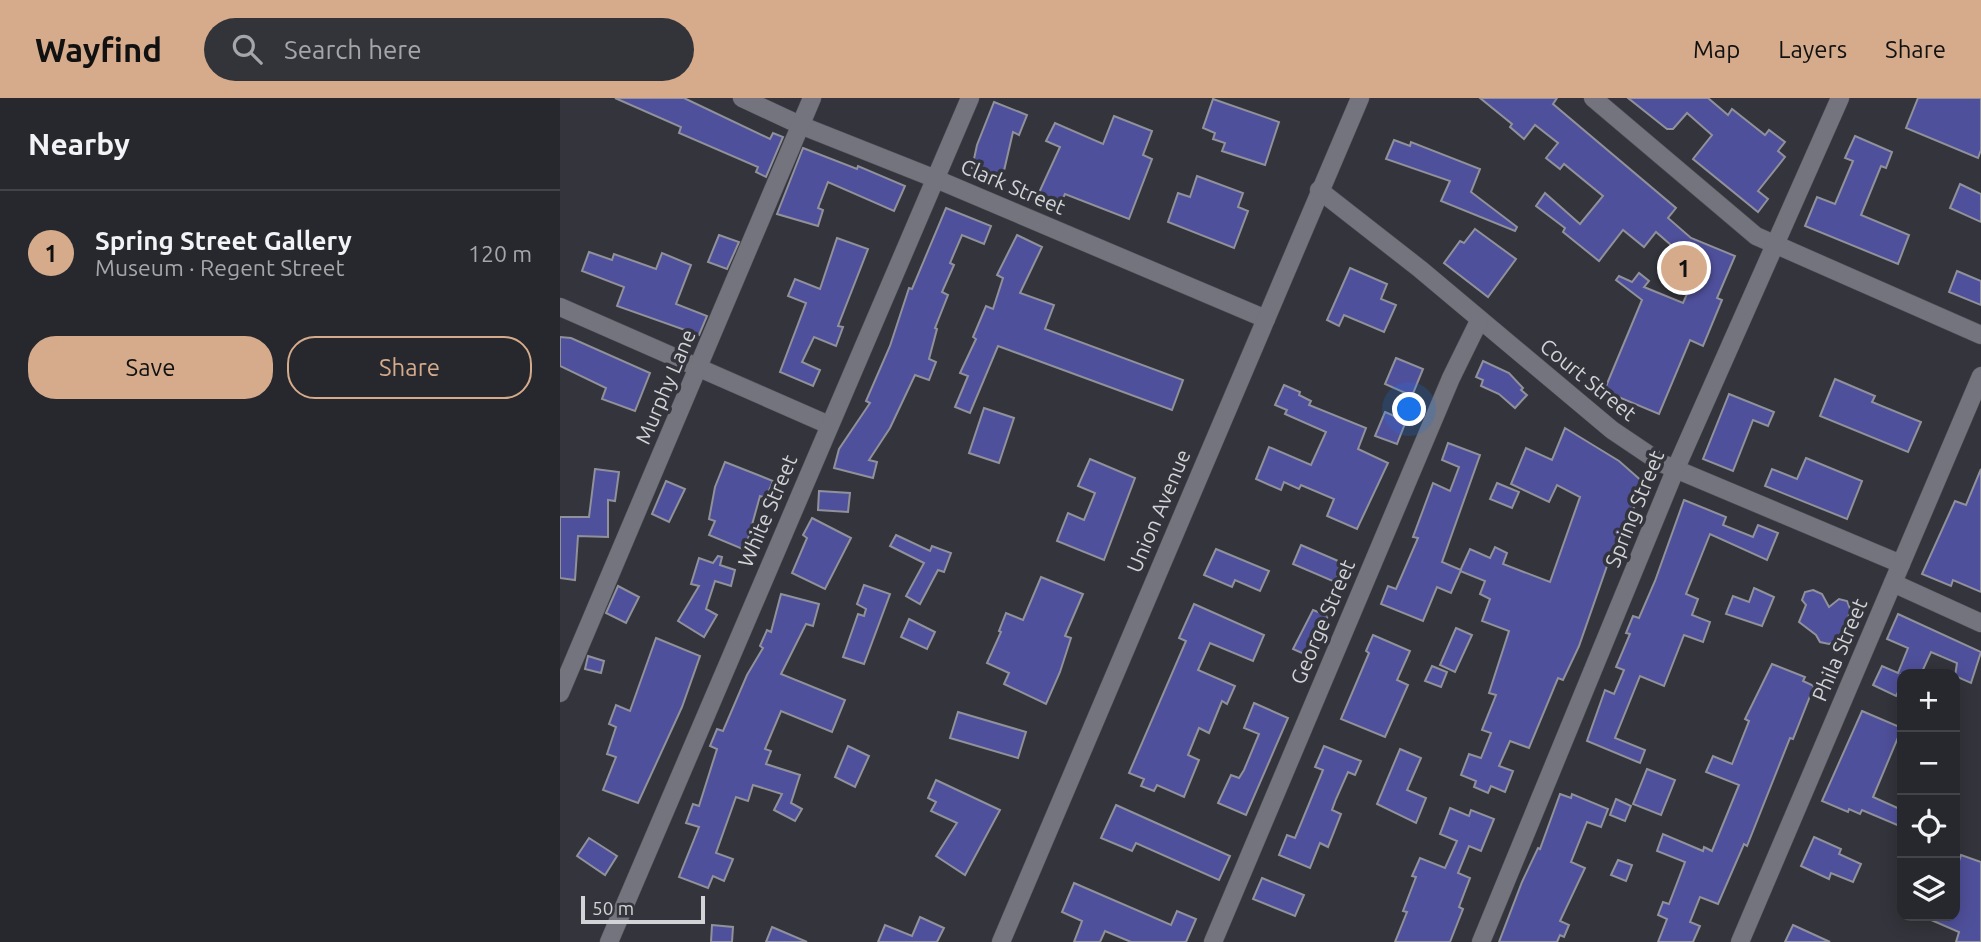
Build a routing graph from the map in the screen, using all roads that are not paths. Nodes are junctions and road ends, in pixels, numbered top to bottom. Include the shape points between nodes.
1 (742, 98) edge
2 (812, 98) edge
3 (970, 98) edge
4 (1360, 98) edge
5 (1592, 98) edge
6 (1840, 98) edge
7 (800, 125) junction
8 (936, 179) junction
9 (1319, 190) junction
10 (1774, 245) junction
11 (560, 307) edge
12 (1266, 319) junction
13 (1479, 321) junction
14 (1981, 335) edge
15 (699, 370) junction
16 (1981, 376) edge
17 (829, 425) junction
18 (1676, 468) junction
19 (1901, 564) junction
20 (1893, 583) junction
21 (1981, 623) edge
22 (560, 693) edge
23 (609, 942) edge
24 (1001, 942) edge
25 (1213, 942) edge
26 (1481, 942) edge
27 (1740, 942) edge

1 - 7 street, Clark Street
2 - 7 street, Murphy Lane
3 - 8 street, White Street
4 - 9 street, Union Avenue
5 - 10 street via 1756,236
6 - 10 street, Spring Street
7 - 8 street, Clark Street
7 - 15 street, Murphy Lane
8 - 12 street, Clark Street
8 - 17 street, White Street
9 - 12 street, Union Avenue
9 - 13 street, Court Street
10 - 14 street
10 - 18 street, Spring Street
11 - 15 street
12 - 24 street, Union Avenue
13 - 18 street, Court Street via 1612,430
13 - 25 street, George Street
15 - 17 street
15 - 22 street, Murphy Lane
16 - 19 street, Phila Street
17 - 23 street, White Street
18 - 19 street, Court Street
18 - 26 street, Spring Street
19 - 20 street, Phila Street
20 - 21 street
20 - 27 street, Phila Street

